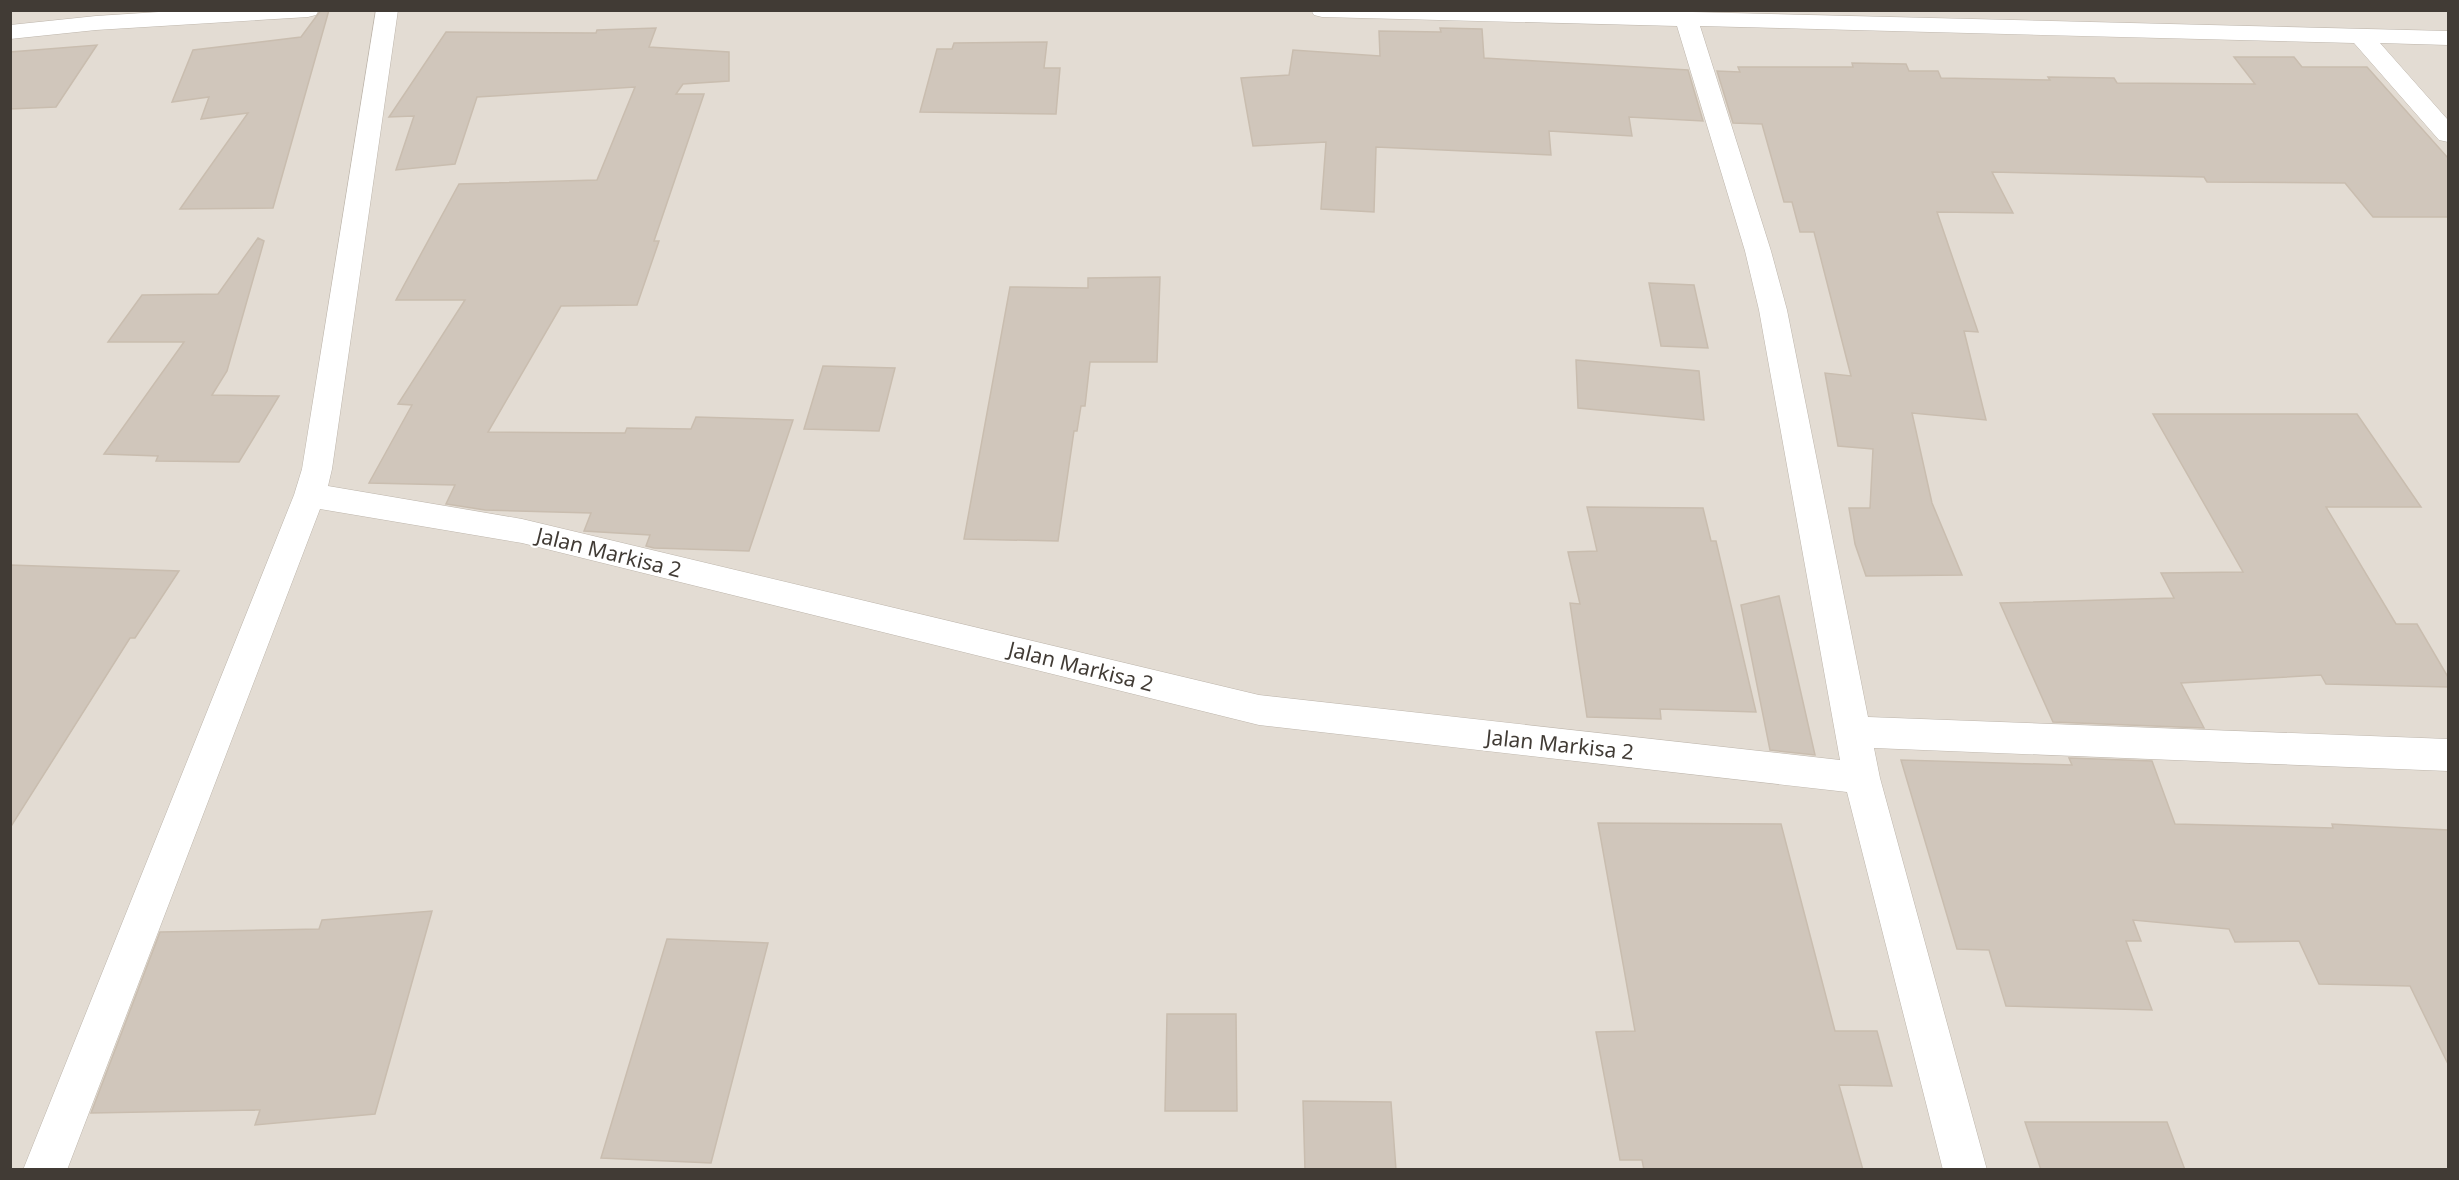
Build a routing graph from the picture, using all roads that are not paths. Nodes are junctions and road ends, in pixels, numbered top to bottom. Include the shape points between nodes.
1 (308, 10) edge
2 (387, 10) edge
3 (1322, 10) edge
4 (1802, 16) edge
5 (1687, 21) junction
6 (10, 32) edge
7 (2361, 36) junction
8 (2448, 38) edge
9 (2448, 135) edge
10 (310, 495) junction
11 (1853, 732) junction
12 (2448, 755) edge
13 (1862, 778) junction
14 (45, 1170) edge
15 (1965, 1170) edge

1 - 6 street
2 - 10 street
3 - 5 street
4 - 5 street
4 - 7 street
5 - 11 street via 1773,310
7 - 8 street
7 - 9 street
10 - 13 street, Jalan Markisa 2 via 522,531 1259,710
10 - 14 street
11 - 12 street
11 - 13 street
13 - 15 street

